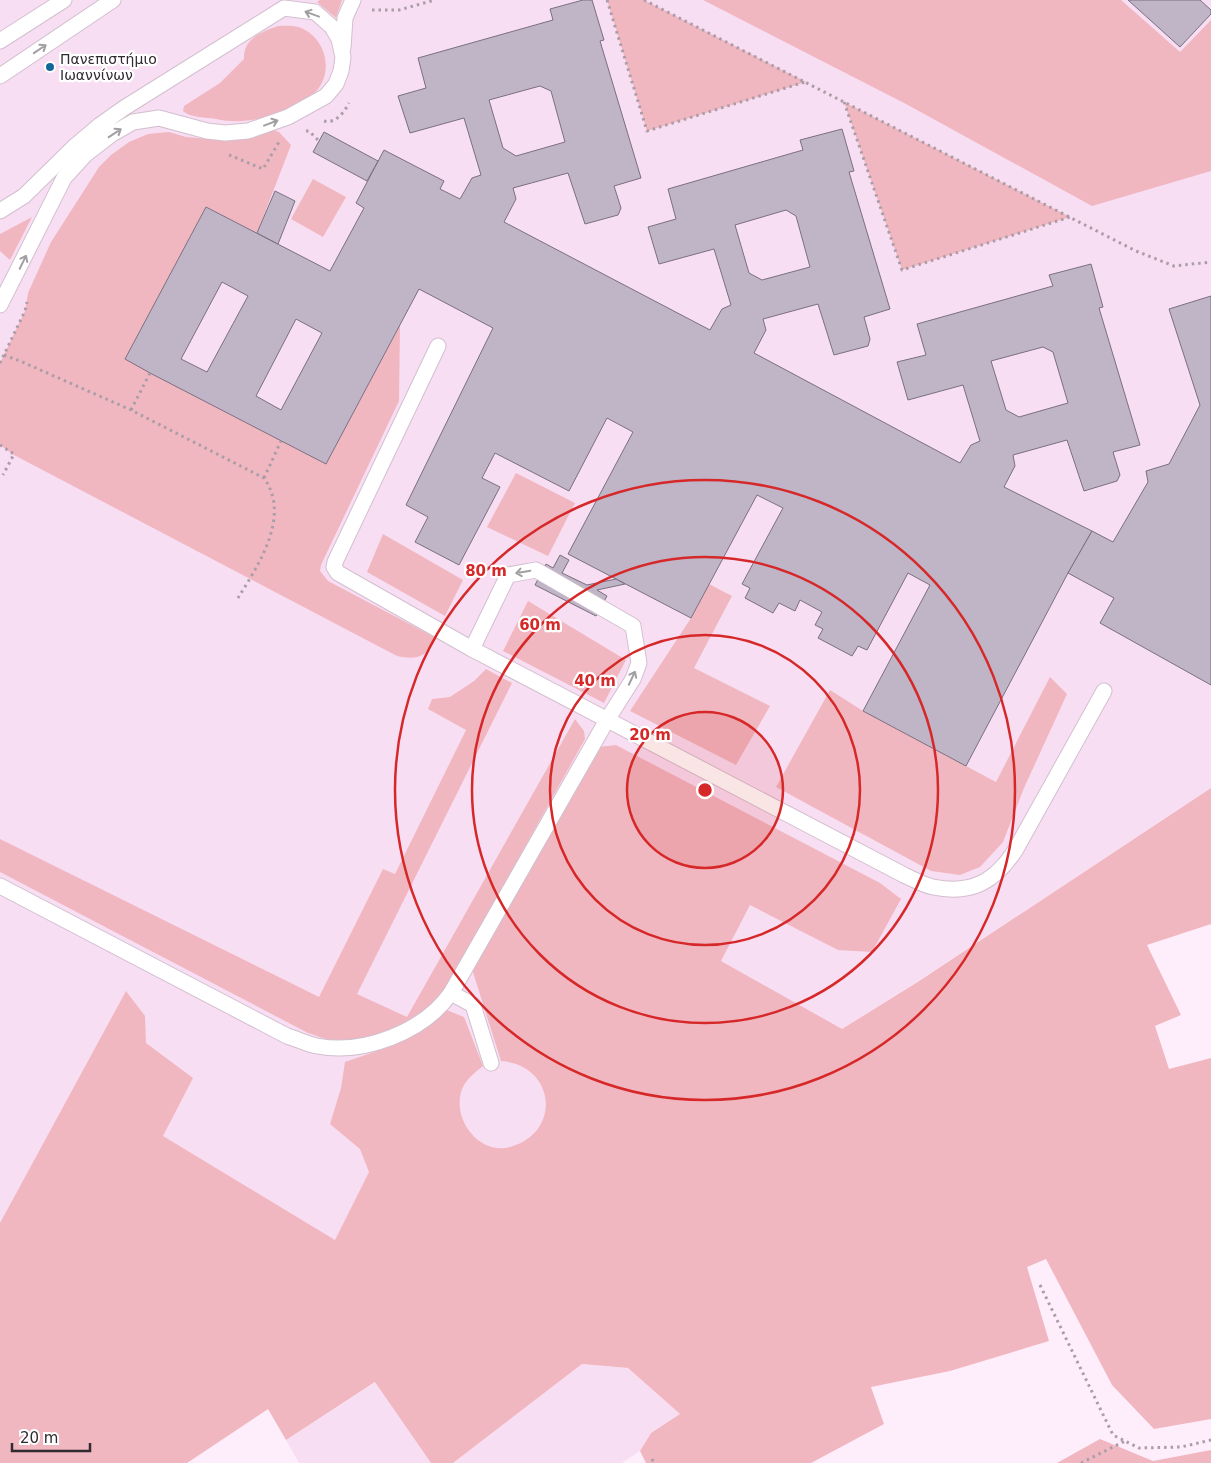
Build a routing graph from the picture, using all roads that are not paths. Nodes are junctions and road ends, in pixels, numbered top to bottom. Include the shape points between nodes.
1 (64, 0) edge
2 (113, 0) edge
3 (353, 0) edge
4 (290, 4) edge
5 (0, 42) edge
6 (343, 57) junction
7 (0, 76) edge
8 (0, 211) edge
9 (0, 305) edge
10 (438, 346) dead end
11 (472, 649) junction
12 (1104, 691) dead end
13 (607, 720) junction
14 (0, 886) edge
15 (451, 993) junction
16 (491, 1062) dead end

1 - 5 lane
7 -> 2 lane
3 - 6 lane via 345,18
6 -> 4 lane via 340,39 332,26 315,12
4 - 8 lane via 100,125 24,196
9 -> 6 lane via 64,178 86,154 112,134 133,122 159,118 207,131 238,132 258,128 288,117 326,96 336,84
10 - 11 lane via 334,567 338,573
11 - 13 lane
13 -> 11 lane via 639,663 634,626 536,570 508,575
12 - 13 lane via 1006,864 989,880 966,888 922,884
13 - 15 lane
14 - 15 lane via 287,1036 316,1046 342,1048 392,1037 441,1007
15 - 16 lane via 473,1005

